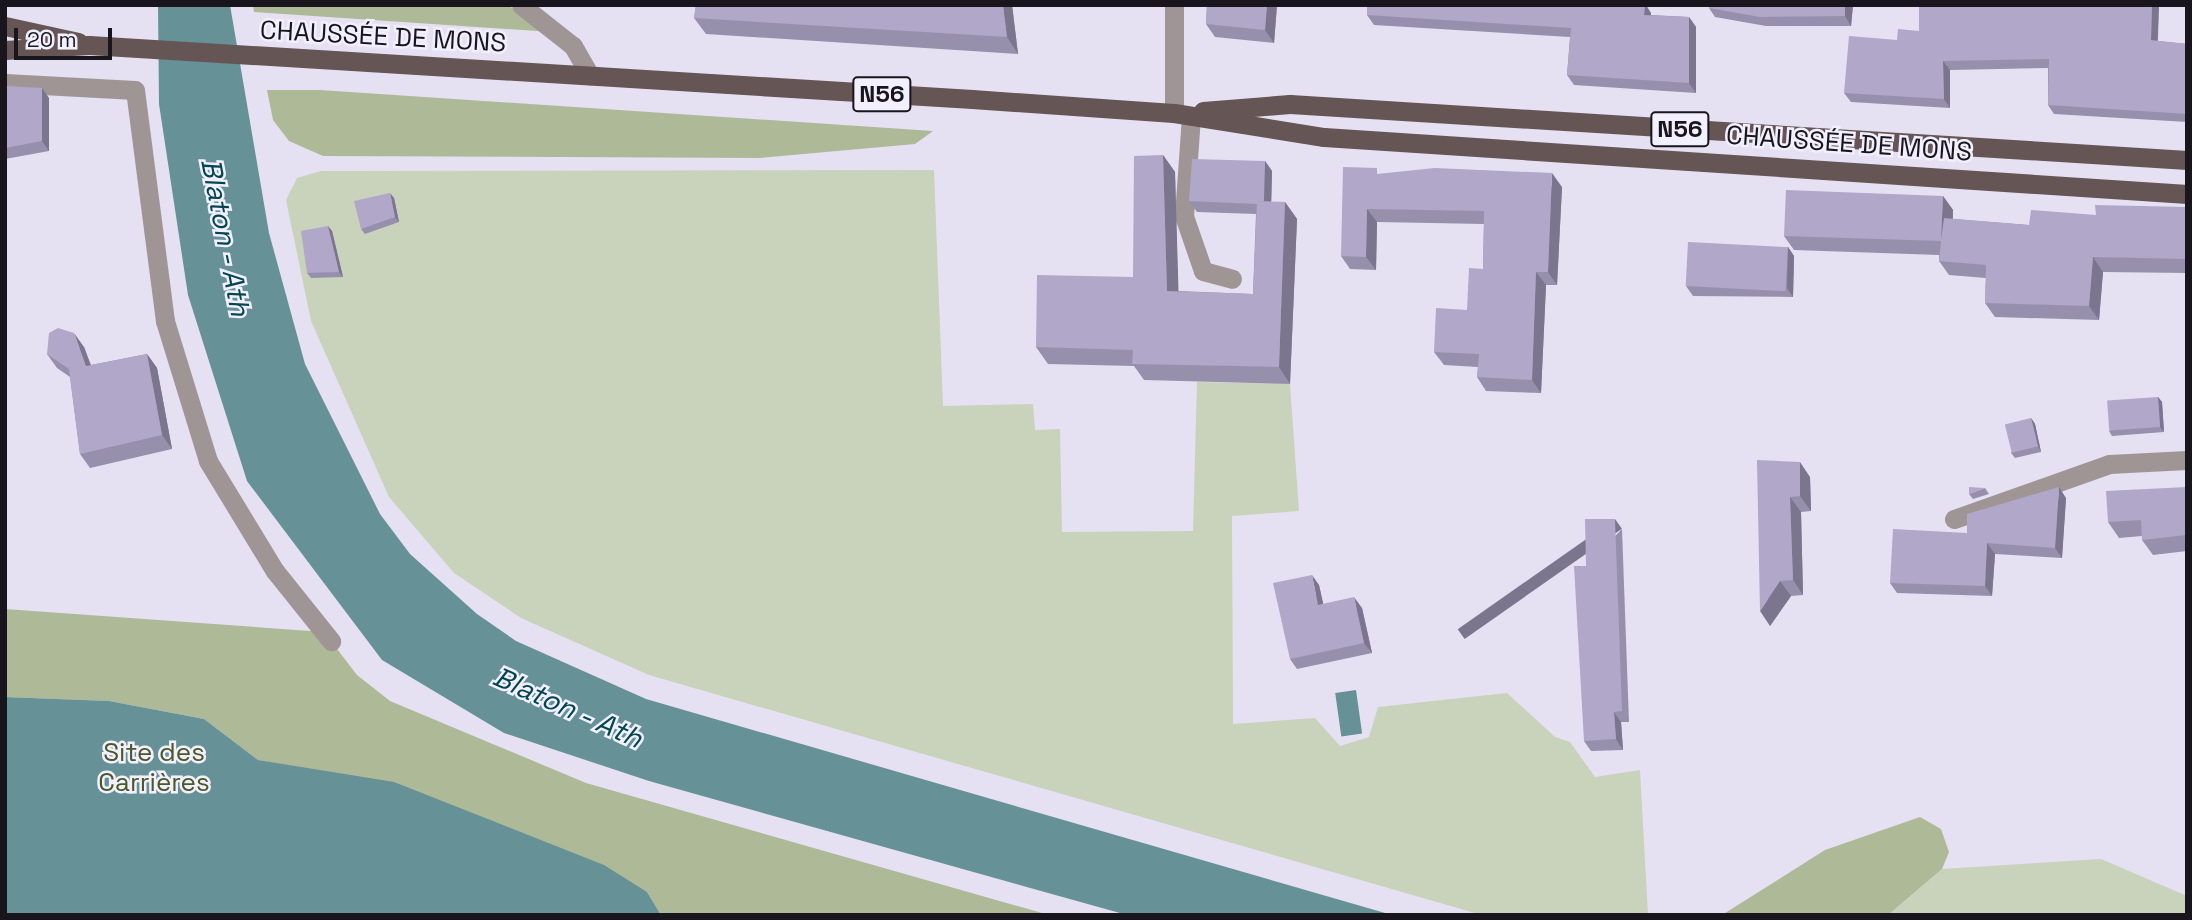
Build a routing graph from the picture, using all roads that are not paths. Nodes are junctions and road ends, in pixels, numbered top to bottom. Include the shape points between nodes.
1 (521, 5) edge
2 (1174, 5) edge
3 (5, 26) edge
4 (89, 45) junction
5 (5, 50) edge
6 (590, 76) junction
7 (5, 83) edge
8 (1183, 115) junction
9 (2187, 160) edge
10 (2187, 194) edge
11 (1232, 279) dead end
12 (2187, 460) edge
13 (1954, 519) dead end
14 (331, 641) dead end

1 - 6 street, CHAUSSÉE DE MONS via 573,46
2 - 8 street
3 - 4 main road, CHAUSSÉE DE MONS / N56
4 - 5 main road, CHAUSSÉE DE MONS / N56
4 - 6 main road, CHAUSSÉE DE MONS / N56
6 - 8 main road, CHAUSSÉE DE MONS / N56
7 - 14 street via 135,90 165,321 208,461 275,571
8 - 9 main road, CHAUSSÉE DE MONS / N56 via 1290,104
8 - 10 main road, CHAUSSÉE DE MONS / N56 via 1324,137
8 - 11 street via 1184,216 1203,271
12 - 13 street via 2109,464

